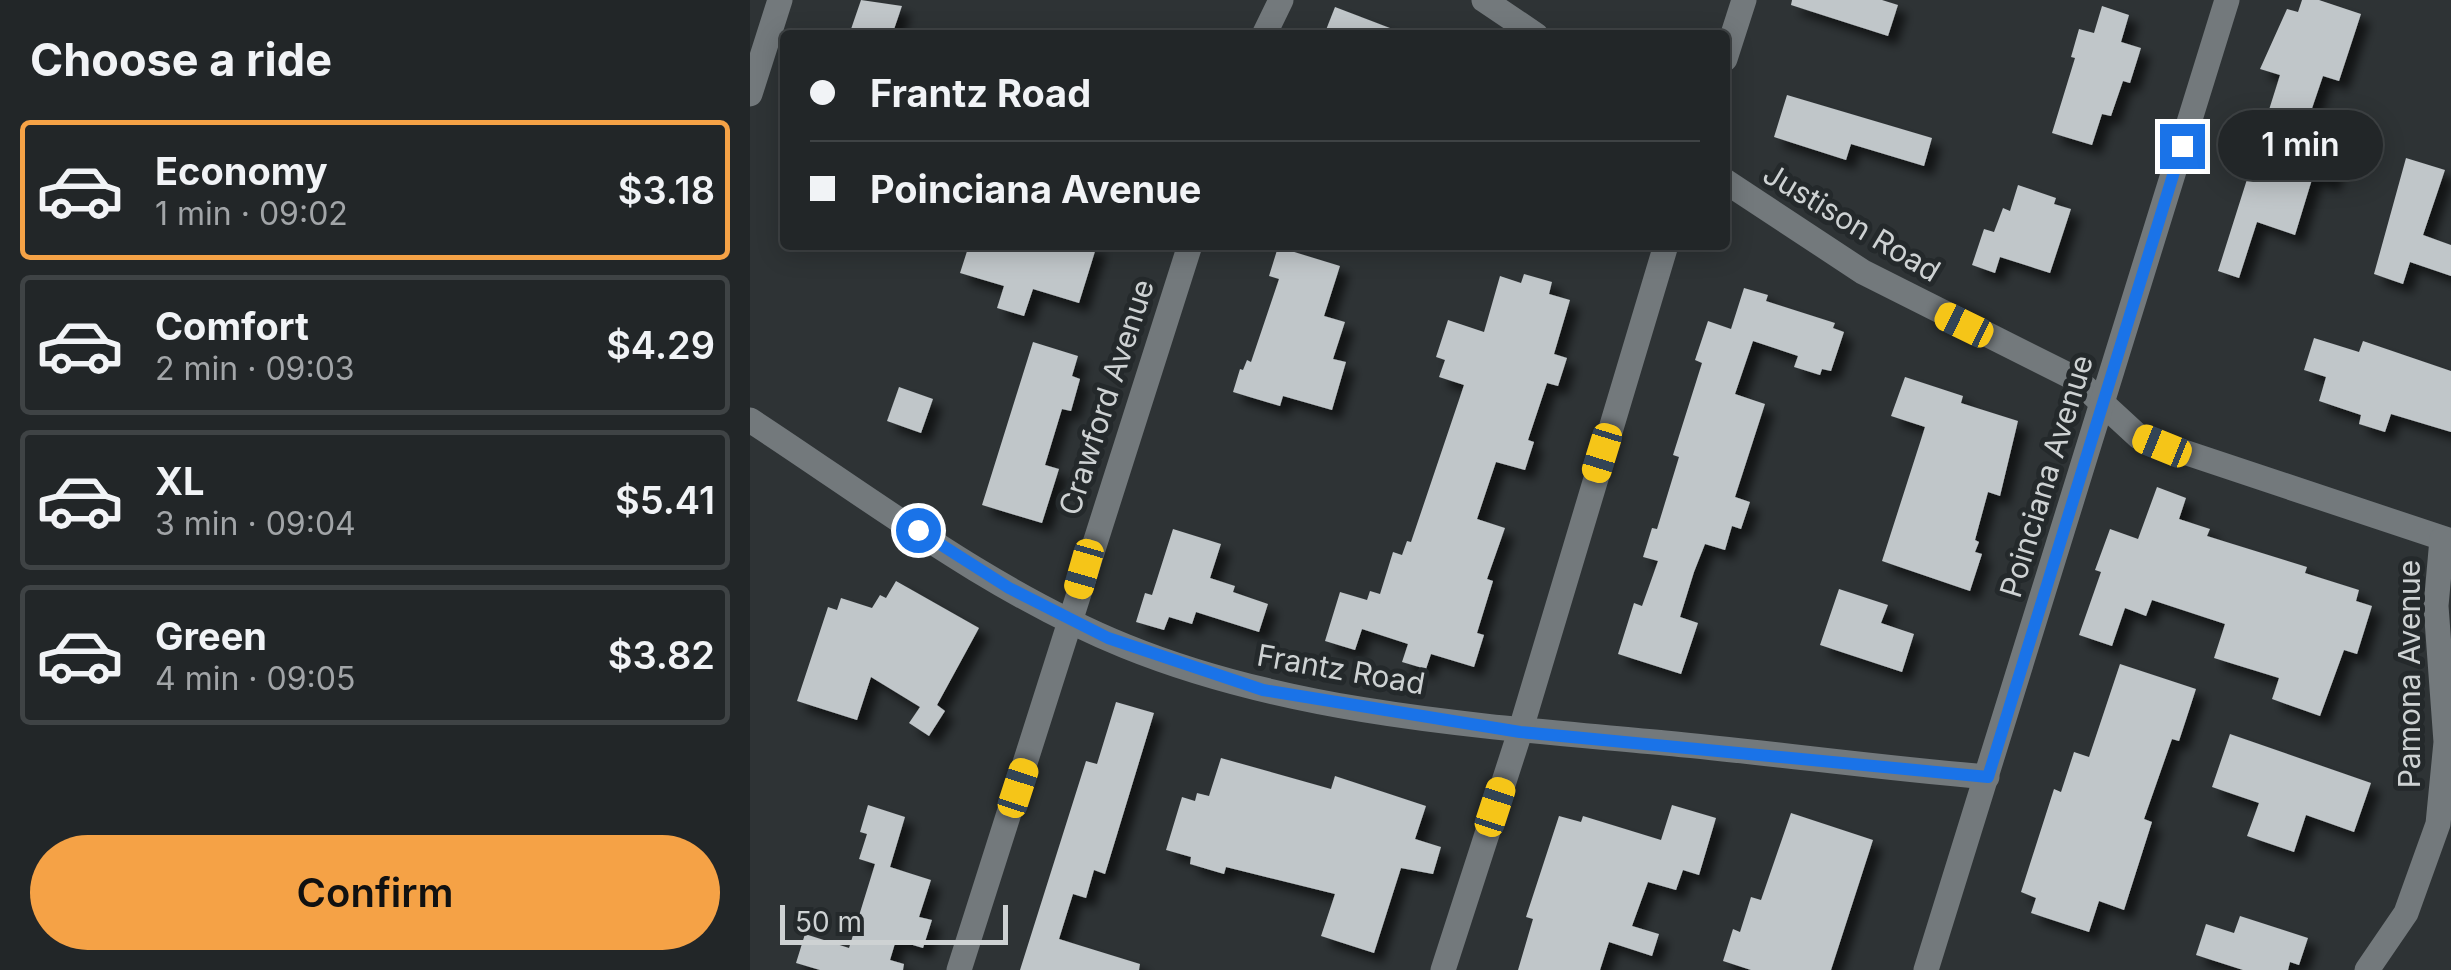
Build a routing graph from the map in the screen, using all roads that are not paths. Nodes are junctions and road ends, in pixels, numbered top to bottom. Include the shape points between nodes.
1 (780, 0) edge
2 (1281, 0) edge
3 (1484, 0) edge
4 (1744, 0) edge
5 (2228, 0) edge
6 (1266, 30) edge
7 (1529, 30) edge
8 (1730, 43) edge
9 (750, 94) edge
10 (1730, 184) edge
11 (1188, 250) edge
12 (1665, 250) edge
13 (2102, 402) junction
14 (750, 420) edge
15 (2446, 540) edge
16 (1070, 620) junction
17 (1520, 732) junction
18 (1988, 777) junction
19 (959, 970) edge
20 (1442, 970) edge
21 (1926, 970) edge
22 (2368, 970) edge

1 - 9 street
2 - 6 street
3 - 7 street
4 - 8 street
5 - 13 street, Poinciana Avenue
10 - 13 street, Justison Road via 1833,255 2044,361
11 - 16 street, Crawford Avenue
12 - 17 street
13 - 15 street, Justison Road via 2139,437
13 - 18 street, Poinciana Avenue
14 - 16 street, Frantz Road via 977,568
15 - 22 street, Pamona Avenue via 2436,606 2446,742 2438,824 2406,913
16 - 17 street, Frantz Road via 1157,658 1263,690
16 - 19 street, Crawford Avenue
17 - 18 street, Frantz Road
17 - 20 street
18 - 21 street, Poinciana Avenue

